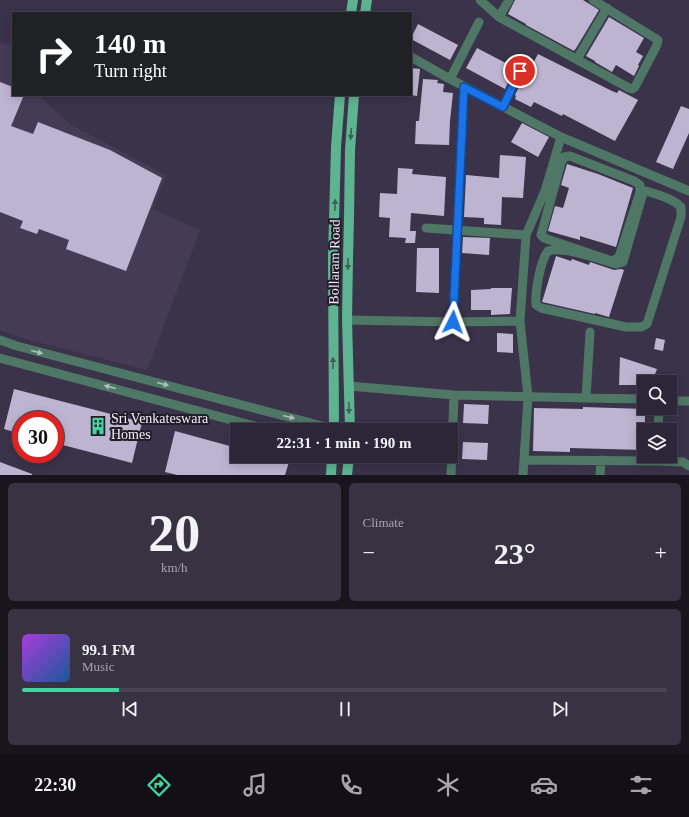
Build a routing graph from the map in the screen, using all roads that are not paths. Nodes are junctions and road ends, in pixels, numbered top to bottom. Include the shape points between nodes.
1 (353, 0) edge
2 (367, 0) edge
3 (480, 0) edge
4 (509, 0) edge
5 (593, 0) edge
6 (607, 8) junction
7 (351, 12) edge
8 (365, 12) edge
9 (499, 17) junction
10 (479, 22) dead end
11 (412, 58) edge
12 (526, 59) dead end
13 (577, 60) junction
14 (450, 79) junction
15 (464, 87) junction
16 (340, 96) edge
17 (354, 96) edge
18 (503, 107) junction
19 (561, 137) junction
20 (689, 191) edge
21 (549, 192) junction
22 (563, 196) dead end
23 (426, 228) dead end
24 (457, 230) junction
25 (526, 235) junction
26 (524, 270) junction
27 (539, 273) junction
28 (521, 304) junction
29 (536, 305) junction
30 (347, 320) junction
31 (520, 321) junction
32 (453, 322) junction
33 (590, 332) dead end
34 (0, 340) edge
35 (0, 358) edge
36 (349, 386) junction
37 (454, 395) junction
38 (528, 397) junction
39 (586, 398) junction
40 (637, 398) edge
41 (677, 401) edge
42 (689, 401) edge
43 (243, 423) edge
44 (311, 423) edge
45 (334, 423) edge
46 (350, 423) edge
47 (637, 459) edge
48 (524, 460) junction
49 (601, 460) junction
50 (677, 461) edge
51 (332, 463) edge
52 (348, 463) edge
53 (689, 466) edge
54 (331, 475) edge
55 (347, 475) edge
56 (451, 475) edge
57 (522, 475) edge
58 (600, 475) edge

1 - 7 main road
2 - 8 main road
3 - 9 street
4 - 9 street
5 - 6 street
6 - 13 street
6 - 13 street via 658,40 635,87 629,88
9 - 13 street
10 - 14 street
11 - 14 street
12 - 18 street
14 - 15 street
15 - 18 street
15 - 24 street
45 -> 16 main road, Bollaram Road via 333,258
17 -> 30 main road, Bollaram Road via 350,150
18 - 19 street
19 - 20 street
19 - 21 street
21 - 21 street via 541,235 544,238 612,261 618,258 640,186 570,156 564,157
21 - 22 street
21 - 25 street
23 - 24 street
24 - 25 street
24 - 32 street
25 - 26 street
26 - 27 street
26 - 28 street
27 - 29 street
27 - 29 street via 548,250 568,250 616,264 622,262 643,193 646,191 671,200 681,207 681,217 647,324 641,327 626,327
28 - 29 street
28 - 31 street
30 - 32 street
30 - 36 main road, Bollaram Road
31 - 32 street
31 - 38 street
33 - 39 street
34 -> 44 street
43 -> 35 street
36 - 37 street
36 -> 46 main road, Bollaram Road
37 - 38 street
37 - 56 street
38 - 39 street
38 - 48 street
39 - 40 street
41 - 42 street
47 - 49 street
48 - 49 street
48 - 57 street
49 - 58 street
50 - 53 street
51 - 54 main road
52 - 55 main road

